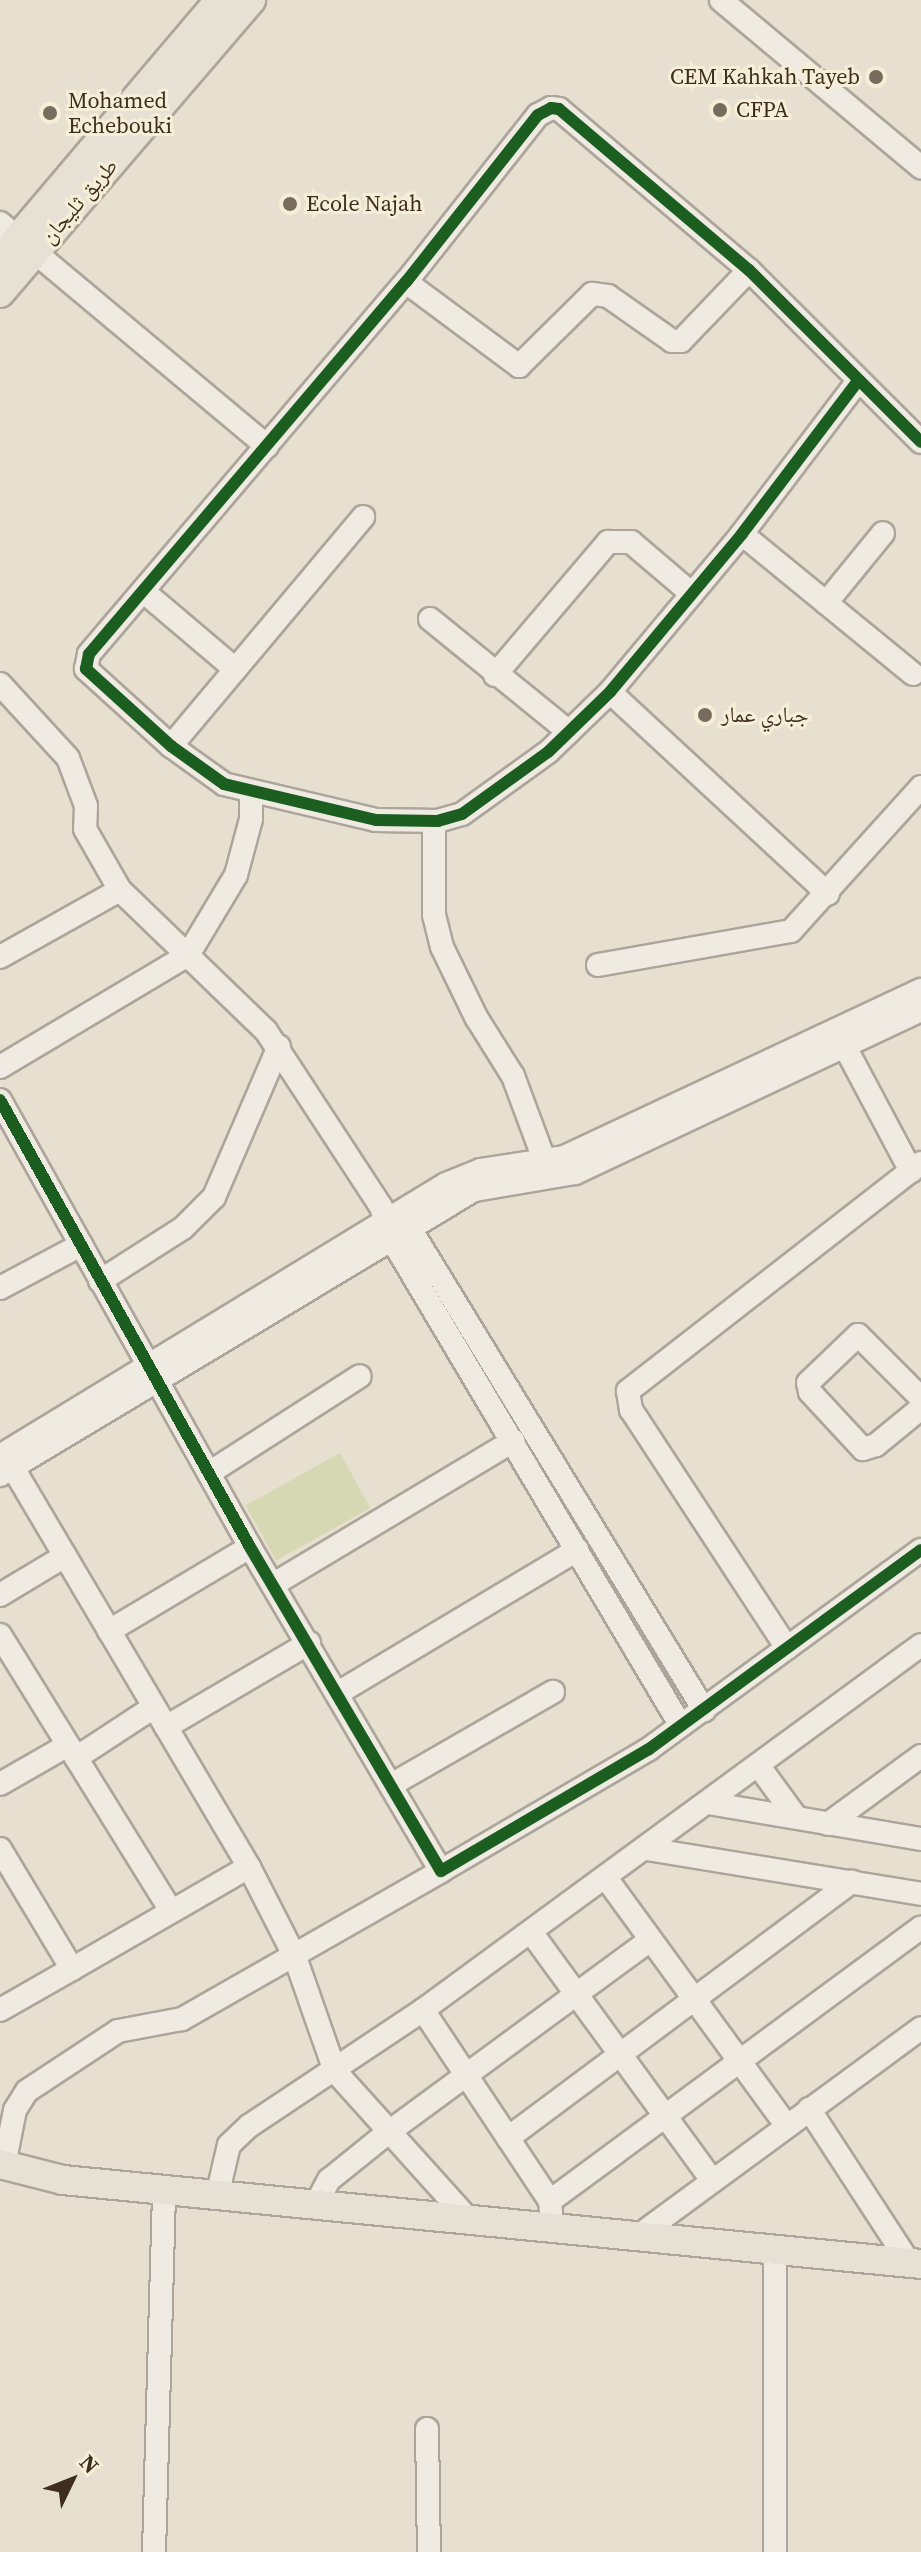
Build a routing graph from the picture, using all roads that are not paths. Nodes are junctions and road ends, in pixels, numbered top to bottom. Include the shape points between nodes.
1 (251, 0) edge
2 (721, 0) edge
3 (213, 11) edge
4 (921, 167) edge
5 (12, 244) edge
6 (749, 270) junction
7 (406, 282) junction
8 (0, 293) edge
9 (858, 381) junction
10 (921, 442) edge
11 (267, 446) junction
12 (363, 517) dead end
13 (883, 533) dead end
14 (742, 534) junction
15 (143, 591) junction
16 (692, 594) junction
17 (826, 603) junction
18 (430, 619) dead end
19 (235, 669) junction
20 (913, 674) dead end
21 (495, 675) junction
22 (0, 684) edge
23 (610, 692) junction
24 (569, 732) junction
25 (171, 746) junction
26 (921, 787) edge
27 (251, 793) junction
28 (434, 821) junction
29 (120, 890) junction
30 (828, 894) junction
31 (188, 955) junction
32 (0, 957) edge
33 (598, 965) dead end
34 (921, 990) edge
35 (921, 1010) edge
36 (844, 1045) junction
37 (279, 1046) junction
38 (0, 1067) edge
39 (0, 1100) edge
40 (545, 1162) junction
41 (916, 1167) edge
42 (394, 1223) junction
43 (81, 1245) junction
44 (100, 1281) junction
45 (0, 1288) edge
46 (152, 1375) junction
47 (360, 1376) dead end
48 (921, 1398) edge
49 (921, 1408) edge
50 (513, 1441) junction
51 (3, 1460) edge
52 (209, 1473) junction
53 (250, 1547) junction
54 (577, 1550) junction
55 (921, 1550) edge
56 (65, 1556) junction
57 (274, 1584) junction
58 (0, 1595) edge
59 (109, 1631) junction
60 (0, 1635) edge
61 (309, 1643) junction
62 (921, 1645) edge
63 (787, 1648) junction
64 (553, 1692) dead end
65 (338, 1693) junction
66 (154, 1707) junction
67 (704, 1710) junction
68 (681, 1726) junction
69 (166, 1727) junction
70 (72, 1751) junction
71 (921, 1756) edge
72 (758, 1765) junction
73 (0, 1784) edge
74 (391, 1785) junction
75 (708, 1803) junction
76 (796, 1817) junction
77 (828, 1824) junction
78 (921, 1839) edge
79 (0, 1849) edge
80 (647, 1849) junction
81 (249, 1867) junction
82 (441, 1871) junction
83 (606, 1878) junction
84 (852, 1882) junction
85 (921, 1894) edge
86 (171, 1911) junction
87 (921, 1927) edge
88 (531, 1932) junction
89 (650, 1940) junction
90 (295, 1957) junction
91 (72, 1969) junction
92 (577, 1994) junction
93 (696, 2000) junction
94 (0, 2010) edge
95 (423, 2010) junction
96 (921, 2028) edge
97 (622, 2055) junction
98 (740, 2061) junction
99 (335, 2071) junction
100 (466, 2075) junction
101 (809, 2109) junction
102 (666, 2115) junction
103 (786, 2125) junction
104 (386, 2134) junction
105 (508, 2138) junction
106 (2, 2164) edge
107 (712, 2180) junction
108 (164, 2190) junction
109 (217, 2196) junction
110 (550, 2201) junction
111 (315, 2206) junction
112 (471, 2222) junction
113 (552, 2231) junction
114 (634, 2239) junction
115 (775, 2252) junction
116 (916, 2264) edge
117 (427, 2429) dead end
118 (154, 2552) edge
119 (429, 2552) edge
120 (775, 2552) edge

1 - 3 main road, طريق ثليجان
2 - 4 street
3 - 5 main road, طريق ثليجان
5 - 8 main road, طريق ثليجان
5 - 11 street
6 - 7 street via 681,341 672,341 608,296 592,294 519,366
6 - 7 street via 559,109 551,108 538,115
6 - 9 street
7 - 11 street
9 - 10 street
9 - 14 street
11 - 15 street
12 - 19 street
13 - 17 street
14 - 16 street
14 - 17 street
15 - 19 street
15 - 25 street via 89,654 86,669
16 - 21 street via 631,542 608,542
16 - 23 street
17 - 20 street
18 - 21 street
19 - 25 street
21 - 24 street
22 - 29 street via 68,758 86,806 85,829
23 - 24 street
23 - 30 street
24 - 28 street via 481,803
25 - 27 street via 200,770
26 - 30 street
27 - 28 street via 376,820
27 - 31 street via 251,819 236,875
28 - 40 street via 434,915 442,947 513,1076
29 - 31 street
29 - 32 street
30 - 33 street via 805,920 775,936
31 - 37 street
31 - 38 street
34 - 40 street
35 - 36 street
36 - 41 street
36 - 42 street via 607,1160 549,1179 474,1190
37 - 42 street
37 - 44 street via 214,1197 183,1228
39 - 43 street
40 - 42 street via 466,1174
41 - 63 street via 628,1391 631,1410
42 - 46 street
42 - 50 street
42 - 67 street
43 - 44 street
43 - 45 street
44 - 46 street
46 - 51 street
46 - 52 street
47 - 52 street
48 - 49 street via 858,1335 808,1383 810,1392 863,1449 876,1445
50 - 54 street
50 - 57 street
51 - 56 street
52 - 53 street
53 - 57 street
53 - 59 street
54 - 65 street
54 - 68 street
55 - 63 street
56 - 58 street
56 - 59 street
57 - 61 street
59 - 66 street
60 - 70 street
61 - 65 street
61 - 69 street
62 - 72 street
63 - 67 street
64 - 74 street
65 - 74 street
66 - 69 street
66 - 70 street
67 - 68 street
68 - 82 street via 541,1816
69 - 81 street
70 - 73 street
70 - 86 street
71 - 77 street
72 - 75 street
72 - 76 street
74 - 82 street
75 - 76 street
75 - 80 street
76 - 77 street
77 - 78 street
79 - 91 street
80 - 83 street
80 - 84 street
81 - 86 street
81 - 90 street
82 - 90 street
83 - 88 street
83 - 89 street
84 - 85 street
84 - 93 street
86 - 91 street
87 - 98 street
88 - 92 street
88 - 95 street
89 - 92 street
89 - 93 street
90 - 99 street
90 - 106 street via 182,2019 118,2031 27,2091 15,2110
91 - 94 street
92 - 97 street
92 - 100 street
93 - 97 street
93 - 98 street
95 - 99 street
95 - 100 street
96 - 101 street
97 - 102 street
97 - 105 street
98 - 102 street
98 - 103 street
99 - 104 street
99 - 109 street via 237,2135 229,2145
100 - 104 street
100 - 105 street
101 - 103 street
101 - 116 street
102 - 107 street
102 - 110 street
103 - 107 street
104 - 111 street via 329,2180
104 - 112 street
105 - 110 street
106 - 108 main road via 63,2180
107 - 114 street
108 - 109 main road
108 - 118 street
109 - 111 main road
110 - 113 street
111 - 112 main road
112 - 113 main road
113 - 114 main road
114 - 115 main road
115 - 116 main road
115 - 120 street
117 - 119 street

